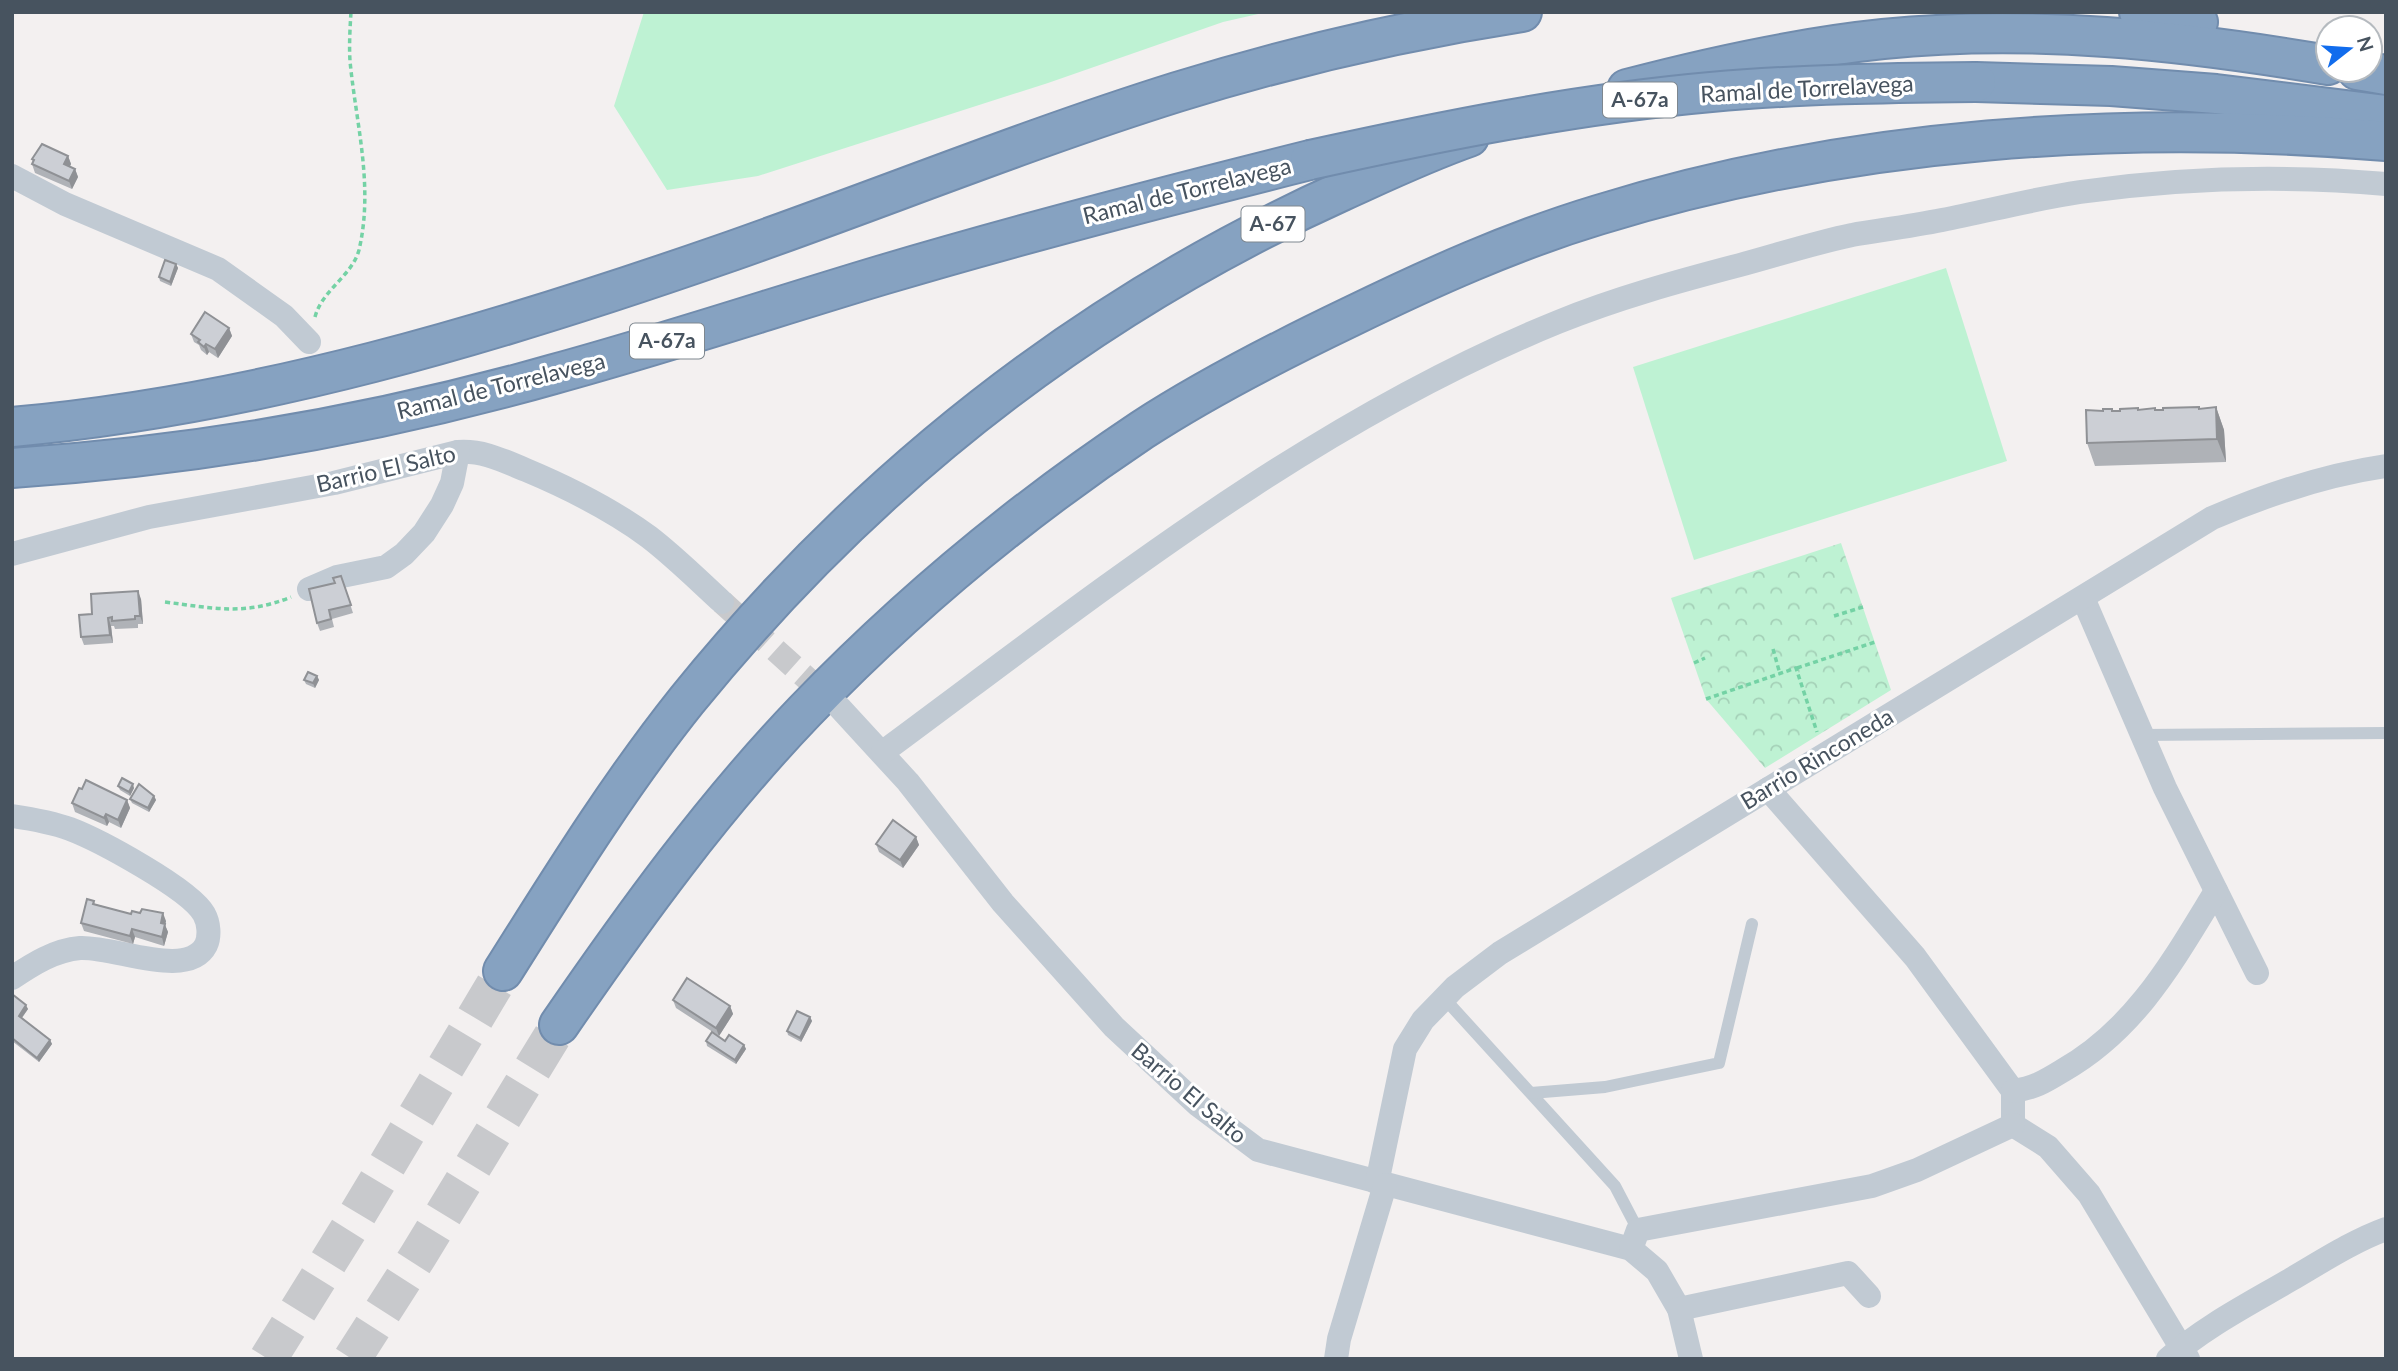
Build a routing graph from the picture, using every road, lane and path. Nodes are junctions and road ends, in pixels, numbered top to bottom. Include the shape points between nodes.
1 (351, 12) edge
2 (1522, 12) edge
3 (2139, 12) edge
4 (2314, 43) edge
5 (2314, 63) edge
6 (2386, 115) edge
7 (2386, 141) edge
8 (12, 176) edge
9 (2386, 184) edge
10 (309, 342) joint
11 (12, 427) edge
12 (458, 452) junction
13 (2386, 466) edge
14 (12, 468) edge
15 (12, 554) edge
16 (309, 589) joint
17 (2083, 598) junction
18 (165, 602) dead end
19 (722, 602) tunnel mouth
20 (1863, 607) dead end
21 (1834, 616) dead end
22 (1875, 642) dead end
23 (1773, 649) dead end
24 (1705, 658) dead end
25 (1694, 663) dead end
26 (1796, 668) junction
27 (1780, 674) junction
28 (1706, 699) dead end
29 (840, 708) tunnel mouth
30 (2386, 733) edge
31 (2142, 734) junction
32 (883, 752) junction
33 (1827, 753) junction
34 (1768, 789) junction
35 (12, 817) edge
36 (2216, 891) junction
37 (1752, 924) dead end
38 (503, 971) tunnel mouth
39 (2258, 974) dead end
40 (12, 978) edge
41 (1444, 998) junction
42 (559, 1025) tunnel mouth
43 (2013, 1091) junction
44 (1531, 1093) junction
45 (2012, 1125) junction
46 (1381, 1184) junction
47 (2386, 1229) edge
48 (1635, 1240) junction
49 (1869, 1296) dead end
50 (1679, 1309) junction
51 (2179, 1355) edge
52 (1336, 1359) edge
53 (1691, 1359) edge

1 - 10 path via 350,57 365,162 363,222 354,263 318,305
2 - 11 highway via 1362,42 1175,93 713,257 440,345 178,405
3 - 4 highway
5 - 38 highway, A-67 via 2204,46 2020,33 1924,36 1829,46 1670,78 1569,104 1457,141 1231,245 1066,345 984,405 874,500 763,613 687,701 569,866
6 - 14 highway, Ramal de Torrelavega / A-67a, bridge via 2216,93 1976,82 1778,87 1643,99 1487,123 1310,160 1046,228 447,402 161,454
7 - 42 highway via 2073,135 1863,156 1741,179 1603,213 1480,257 1396,294 1272,356 1146,428 1013,522 910,609 802,714 690,843
8 - 10 street via 218,269 284,316
9 - 32 street via 2222,181 2056,196 1837,239 1693,277 1561,320 1434,379 1280,467 1149,555
12 - 15 street, Barrio El Salto via 334,483 149,517
12 - 16 street via 442,505 404,554 386,567 337,577
12 - 19 street, Barrio El Salto via 486,454 599,505 649,537
13 - 17 street, Barrio Rinconeda via 2327,477 2251,501 2212,518
16 - 18 path via 275,604 230,611
17 - 31 street
17 - 33 street, Barrio Rinconeda
20 - 21 path
22 - 26 path
23 - 27 path
24 - 25 path
26 - 27 path
26 - 33 path
27 - 28 path
29 - 32 street, Barrio El Salto
30 - 31 lane
31 - 36 street
32 - 46 street, Barrio El Salto via 1003,903 1104,1017 1198,1105 1258,1150
33 - 34 street, Barrio Rinconeda
34 - 41 street, Barrio Rinconeda via 1500,953
34 - 43 street via 1914,957
35 - 40 street via 45,821 103,845 188,897 204,914 208,929 199,956 185,961 164,962 79,948 55,954
36 - 39 street
36 - 43 street via 2165,975 2129,1020 2088,1056 2033,1088
37 - 44 lane via 1719,1063 1605,1087
41 - 44 lane
41 - 46 street, Barrio Rinconeda via 1405,1049
43 - 45 street
44 - 48 lane via 1615,1186
45 - 48 street via 1872,1186
45 - 51 street via 2048,1147 2089,1194
46 - 48 street, Barrio El Salto
46 - 52 street, Barrio Rinconeda
47 - 51 street via 2321,1262
48 - 50 street, Barrio El Salto
49 - 50 street via 1848,1273
50 - 53 street, Barrio El Salto

